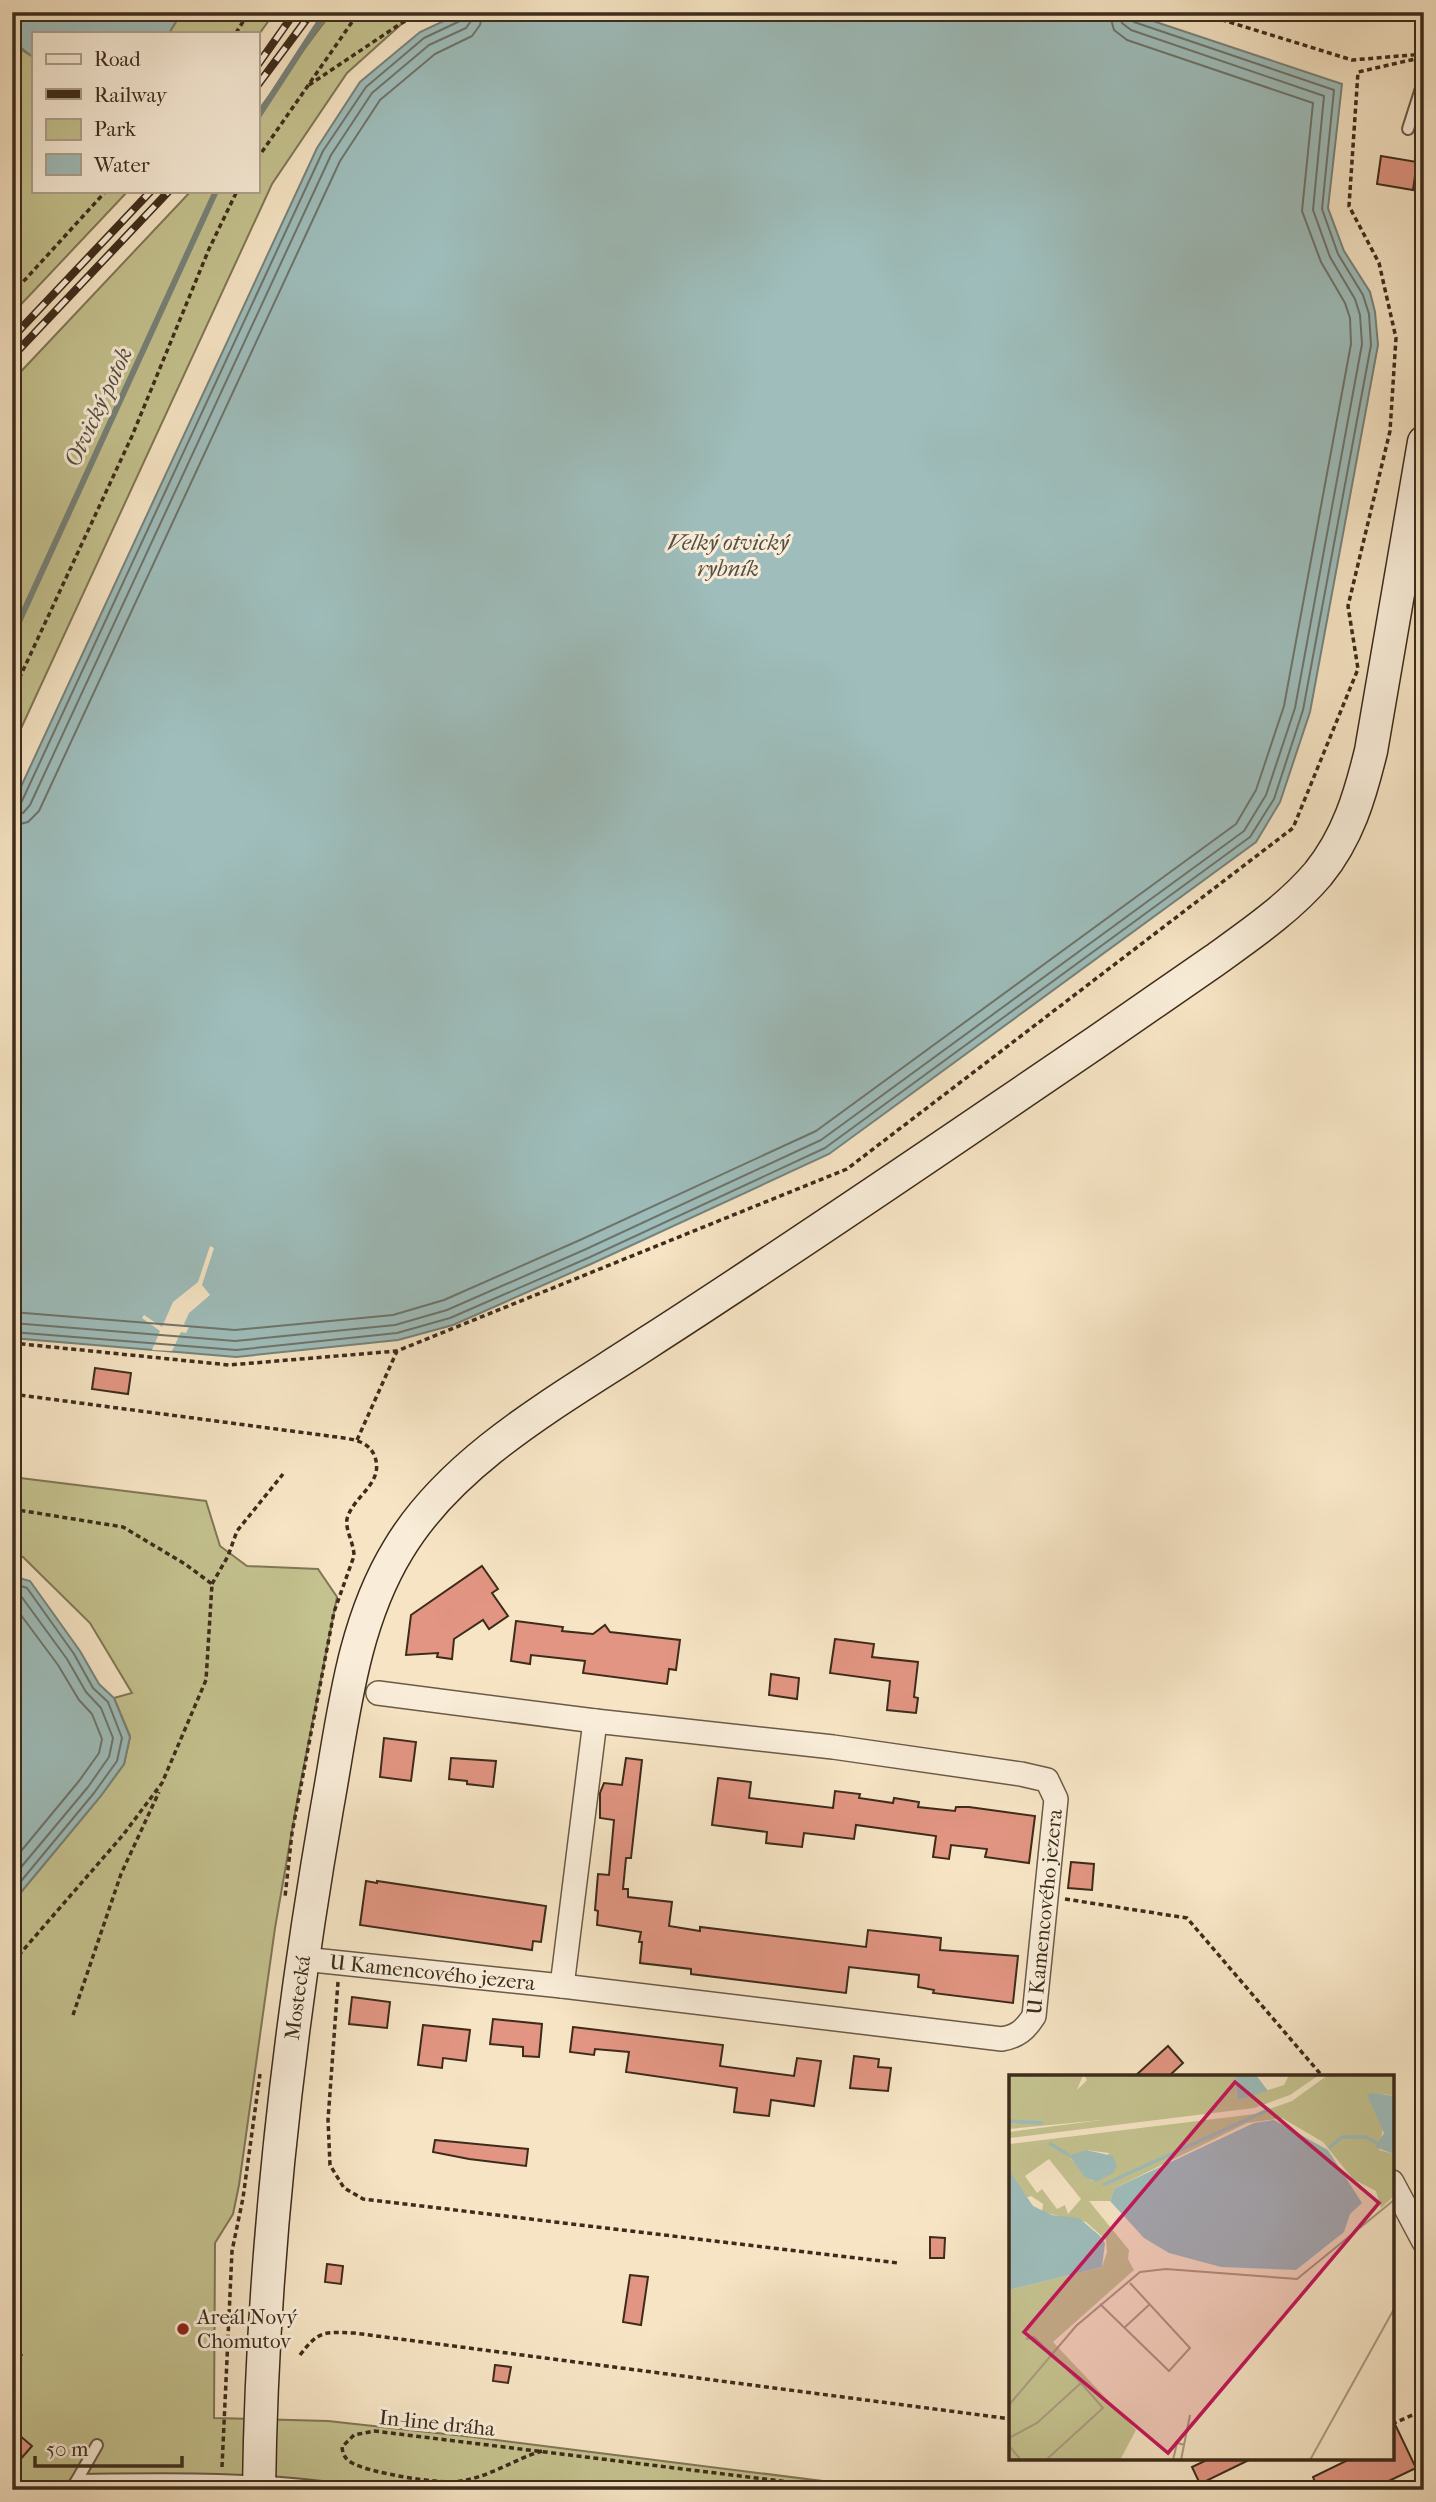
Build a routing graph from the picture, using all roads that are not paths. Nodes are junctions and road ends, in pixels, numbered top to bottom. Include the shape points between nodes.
1 (1424, 79) edge
2 (1408, 129) dead end
3 (1424, 443) edge
4 (378, 1693) dead end
5 (595, 1721) junction
6 (303, 1959) junction
7 (562, 1986) junction
8 (1394, 2186) edge
9 (1424, 2242) edge
10 (97, 2445) dead end
11 (77, 2480) junction
12 (170, 2485) edge
13 (259, 2485) edge
14 (70, 2490) edge
15 (344, 2490) edge

1 - 2 lane
3 - 6 street, Mostecká via 1371,751 1349,826 1336,850 1303,891 1261,927 800,1244 516,1431 441,1494 413,1525 382,1577 365,1619 350,1679
4 - 5 street, U Kamencového jezera
5 - 7 street, U Kamencového jezera
5 - 7 street, U Kamencového jezera via 833,1747 1047,1780 1056,1799 1034,2015 1016,2036 1002,2039
6 - 7 street, U Kamencového jezera
6 - 13 street, Mostecká via 272,2224
8 - 9 street
10 - 11 lane
11 - 12 lane
11 - 14 lane
12 - 13 lane
13 - 15 lane

